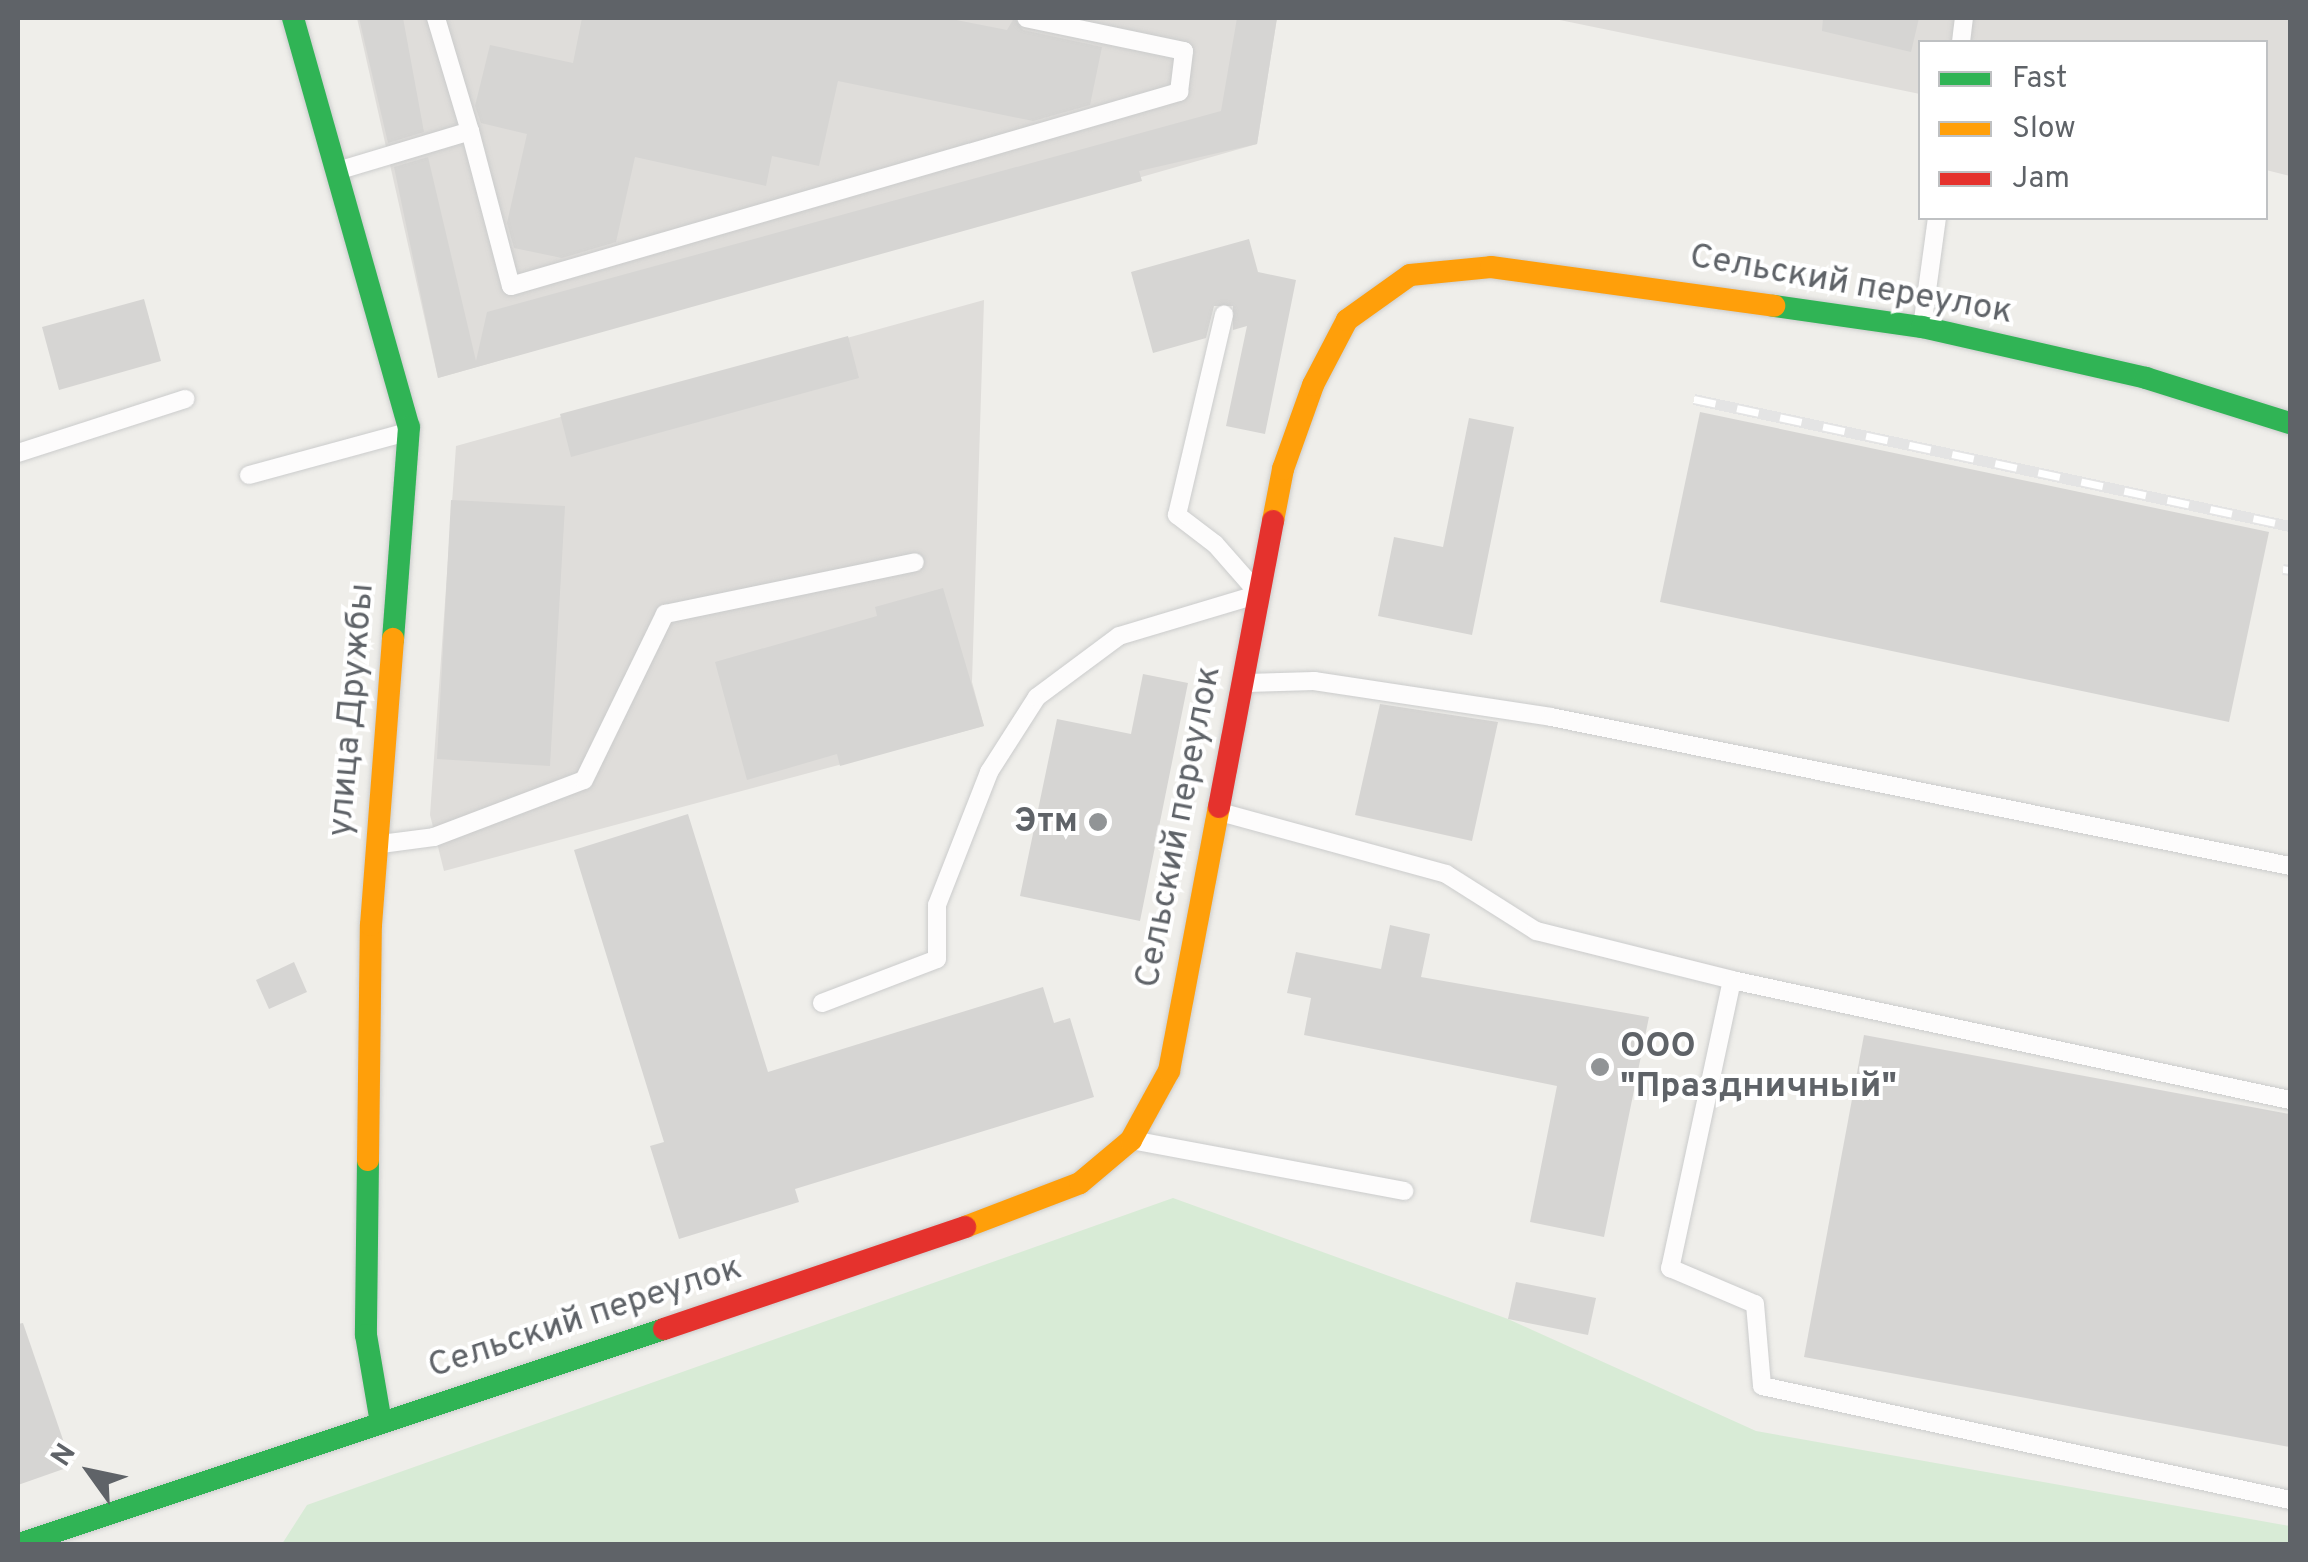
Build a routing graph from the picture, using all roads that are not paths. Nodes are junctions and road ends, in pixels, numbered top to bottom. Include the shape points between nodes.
1 (294, 18) edge
2 (436, 18) edge
3 (1026, 18) edge
4 (470, 130) junction
5 (336, 171) junction
6 (1937, 220) edge
7 (1224, 314) dead end
8 (1922, 327) junction
9 (185, 398) dead end
10 (2290, 423) edge
11 (409, 432) junction
12 (18, 453) edge
13 (250, 475) dead end
14 (915, 562) dead end
15 (1259, 594) junction
16 (1241, 683) junction
17 (1215, 810) junction
18 (376, 845) junction
19 (2290, 866) edge
20 (1732, 980) junction
21 (822, 1003) dead end
22 (2290, 1100) edge
23 (1131, 1140) junction
24 (1404, 1192) dead end
25 (382, 1422) junction
26 (2290, 1500) edge
27 (19, 1544) edge

1 - 5 street, улица Дружбы
2 - 4 lane
3 - 4 lane via 1184,51 1178,92 511,286
4 - 5 lane
5 - 11 street, улица Дружбы
6 - 8 lane
7 - 15 lane via 1176,516 1215,544
8 - 10 street, Сельский переулок via 2146,378
8 - 15 street, Сельский переулок via 1491,267 1410,276 1347,320 1312,385 1283,469
9 - 12 lane
11 - 13 lane
11 - 18 street, улица Дружбы
14 - 18 lane via 665,614 584,780 434,837
15 - 16 street, Сельский переулок
15 - 21 lane via 1119,636 1037,697 989,772 937,905 937,959
16 - 17 street, Сельский переулок
16 - 19 lane via 1314,681 1551,717
17 - 20 lane via 1446,874 1536,931
17 - 23 street, Сельский переулок via 1169,1071
18 - 25 street, улица Дружбы via 366,1335
20 - 22 lane
20 - 26 lane via 1670,1268 1755,1304 1762,1386
23 - 24 lane
23 - 25 street, Сельский переулок via 1080,1183 932,1240
25 - 27 street, Сельский переулок

